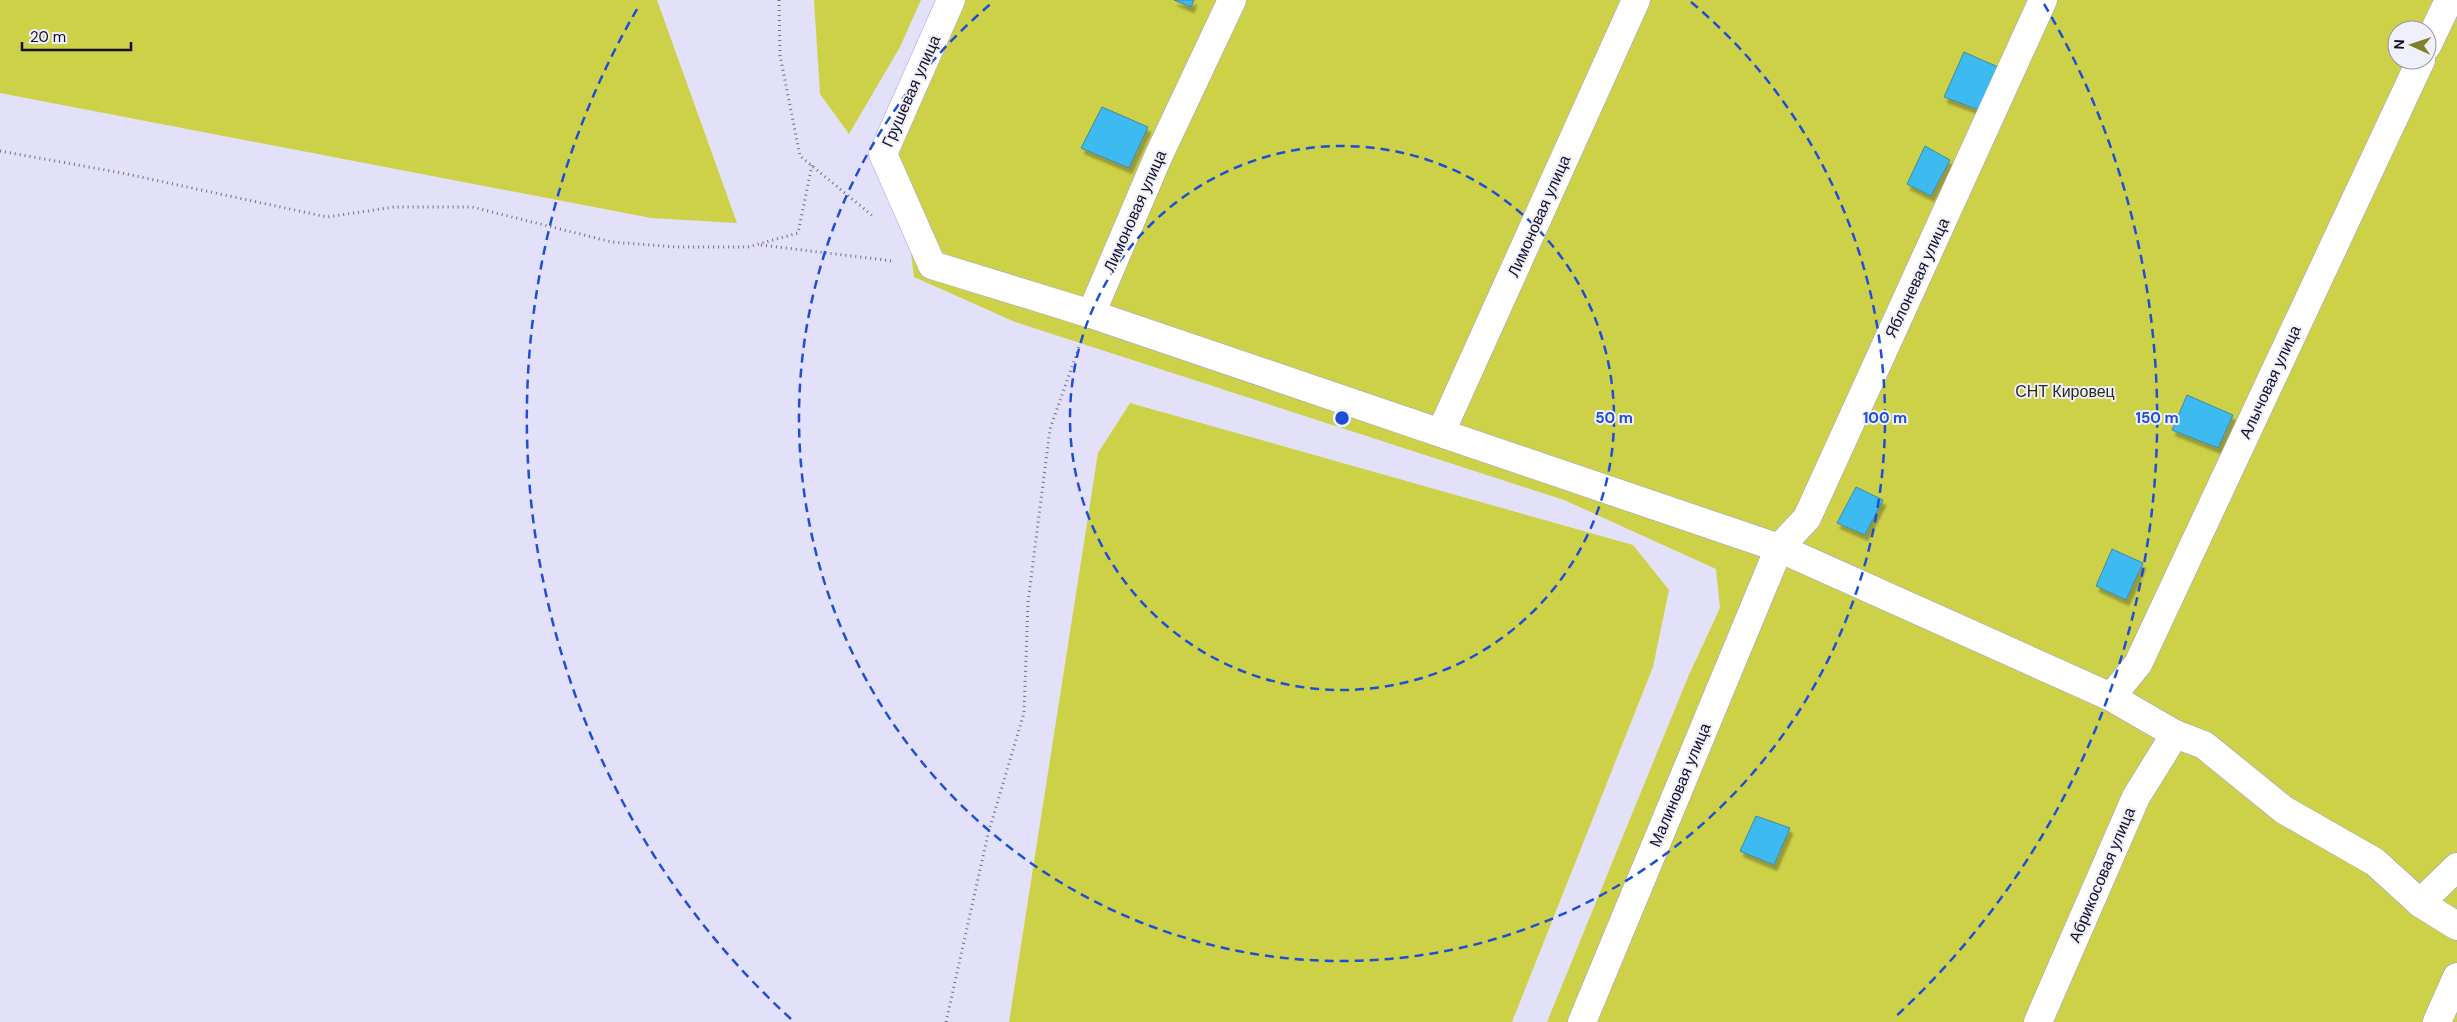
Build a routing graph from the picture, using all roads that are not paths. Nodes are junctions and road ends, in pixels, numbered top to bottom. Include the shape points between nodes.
1 (951, 0) edge
2 (1232, 0) edge
3 (1636, 0) edge
4 (2043, 0) edge
5 (2448, 0) edge
6 (2437, 24) edge
7 (2415, 70) edge
8 (1091, 314) junction
9 (1441, 432) junction
10 (1779, 548) junction
11 (2111, 697) junction
12 (2175, 734) junction
13 (2457, 867) edge
14 (2420, 903) junction
15 (2457, 926) edge
16 (2457, 977) edge
17 (1582, 1022) edge
18 (2038, 1022) edge
19 (2437, 1022) edge

1 - 8 street, Грушевая улица via 883,154 932,265
2 - 8 street, Лимоновая улица via 1158,157
3 - 9 street, Лимоновая улица
4 - 10 street, Яблоневая улица via 1807,518
5 - 6 street
7 - 11 street, Алычовая улица via 2138,664
8 - 9 street
9 - 10 street
10 - 11 street
10 - 17 street, Малиновая улица
11 - 12 street
12 - 14 street via 2204,745 2284,810 2375,862
12 - 18 street, Абрикосовая улица via 2136,797
13 - 14 street
14 - 15 street
16 - 19 street

